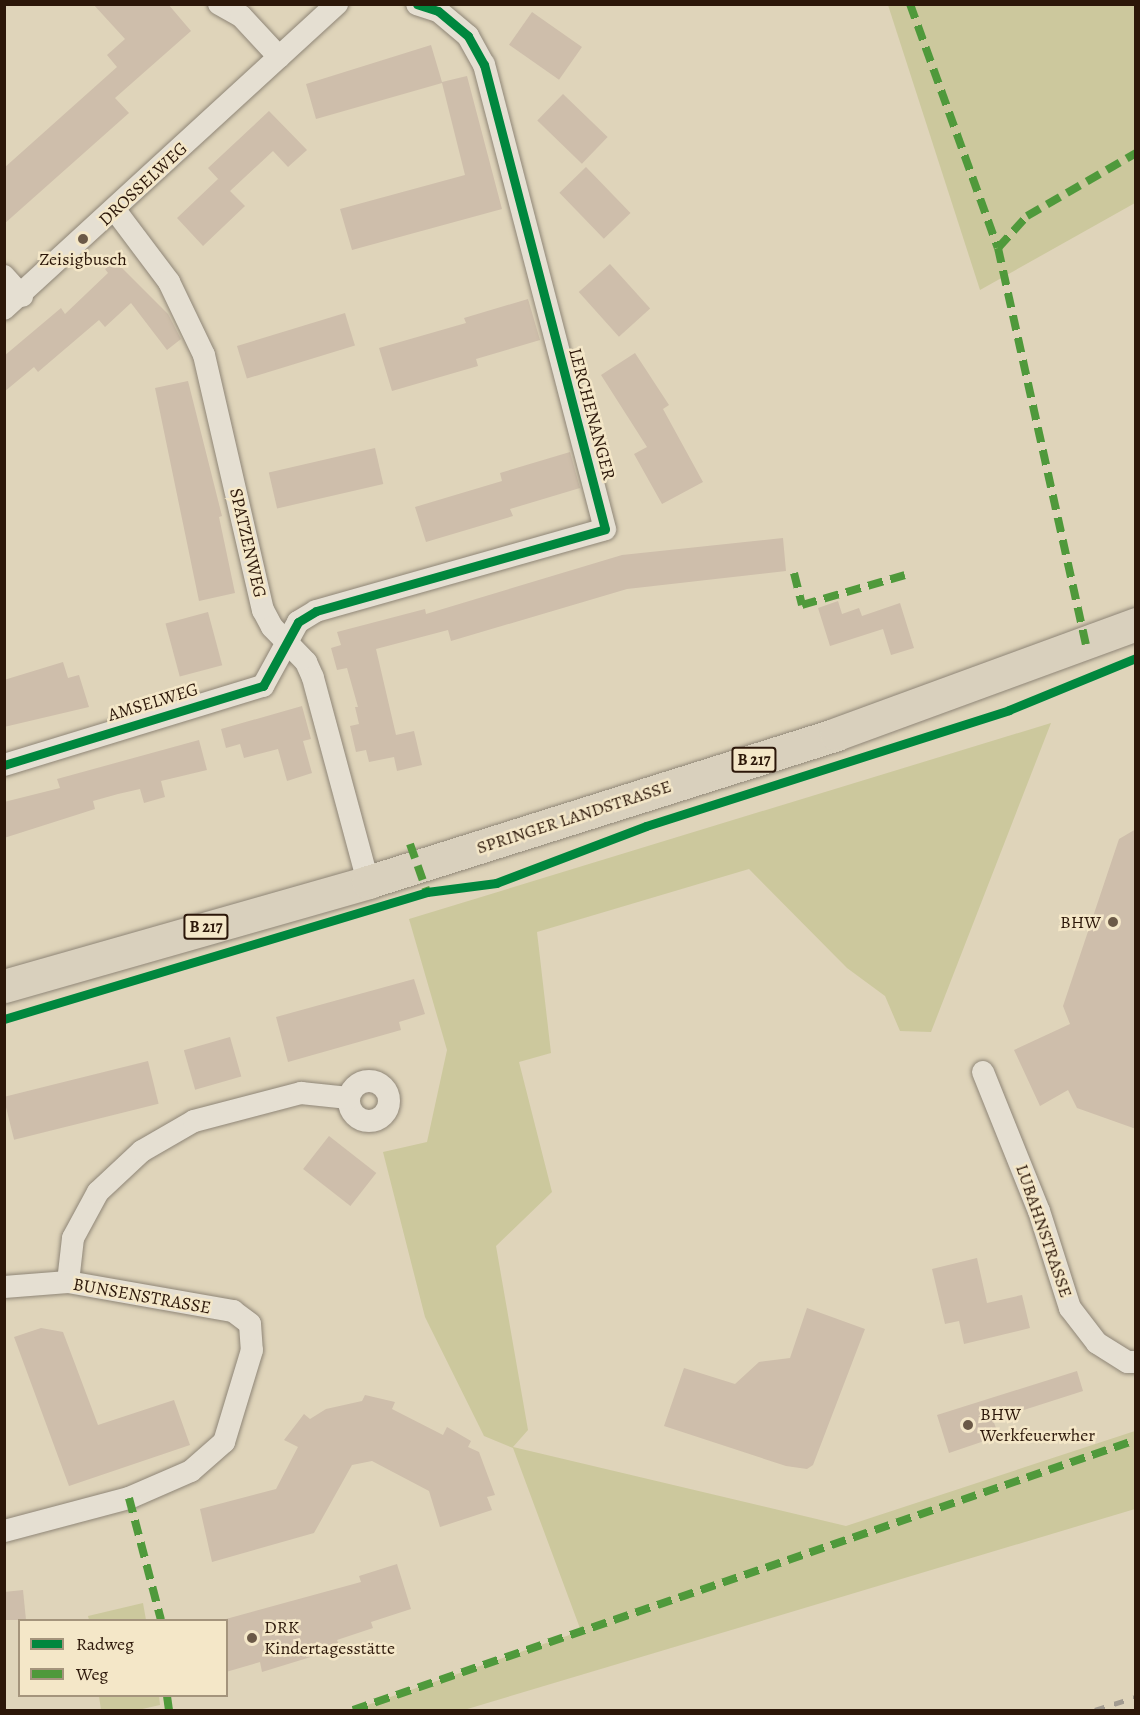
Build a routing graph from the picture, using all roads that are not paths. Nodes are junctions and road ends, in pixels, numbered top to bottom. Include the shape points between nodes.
1 (219, 4) edge
2 (337, 4) edge
3 (417, 4) edge
4 (279, 57) junction
5 (115, 210) junction
6 (4, 276) edge
7 (13, 303) edge
8 (1136, 624) edge
9 (286, 642) junction
10 (4, 765) edge
11 (368, 882) junction
12 (4, 986) edge
13 (983, 1072) dead end
14 (349, 1098) dead end
15 (68, 1282) junction
16 (4, 1287) edge
17 (1136, 1362) edge
18 (4, 1531) edge

1 - 4 street via 241,16
2 - 4 street, DROSSELWEG
3 - 9 street, LERCHENANGER via 438,11 468,36 484,65 605,529 316,611 298,622
4 - 5 street, DROSSELWEG
5 - 7 street, DROSSELWEG
5 - 9 street, SPATZENWEG via 169,282 204,355 263,610
6 - 7 street
8 - 11 main road, SPRINGER LANDSTRASSE / B 217 via 836,734
9 - 10 street, AMSELWEG via 263,686
9 - 11 street, SPATZENWEG via 306,662 313,678
11 - 12 main road, SPRINGER LANDSTRASSE / B 217
13 - 17 street, LUBAHNSTRASSE via 1039,1211 1070,1308 1097,1343 1128,1362
14 - 15 street via 301,1093 194,1121 142,1151 98,1192 73,1238
15 - 16 street, BUNSENSTRASSE
15 - 18 street, BUNSENSTRASSE via 233,1311 250,1324 252,1350 224,1442 191,1471 129,1498

